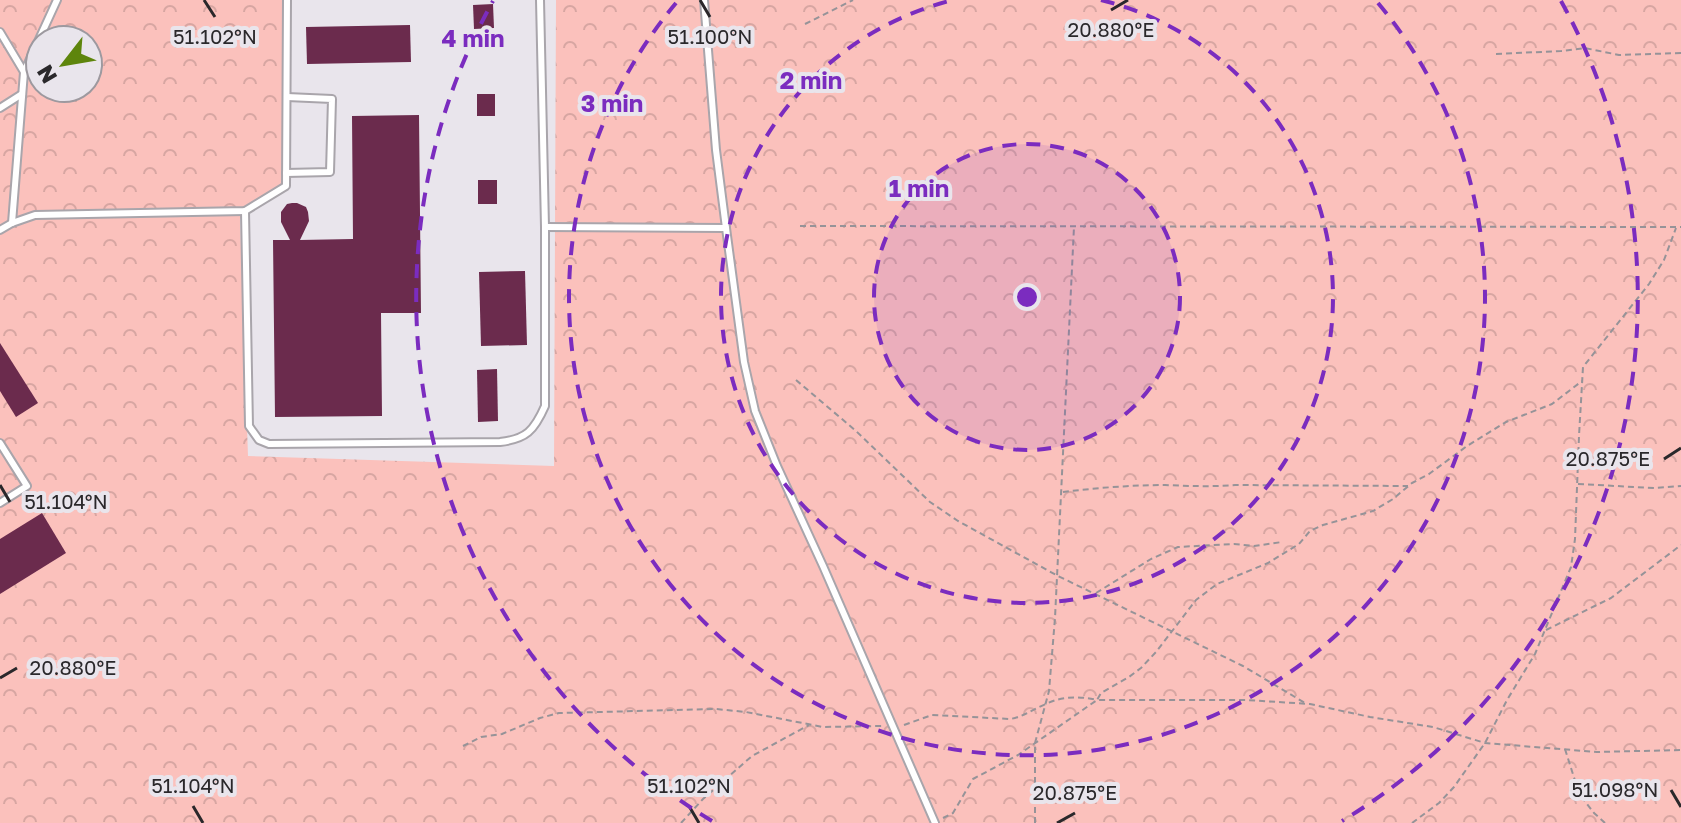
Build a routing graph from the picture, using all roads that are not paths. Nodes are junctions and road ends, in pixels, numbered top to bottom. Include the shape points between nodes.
1 (57, 0) edge
2 (287, 0) edge
3 (540, 0) edge
4 (704, 0) edge
5 (46, 24) edge
6 (0, 32) edge
7 (24, 72) joint
8 (22, 94) junction
9 (287, 97) junction
10 (0, 108) edge
11 (286, 173) junction
12 (245, 211) junction
13 (12, 223) junction
14 (545, 227) junction
15 (726, 228) junction
16 (0, 230) edge
17 (0, 443) edge
18 (0, 503) edge
19 (935, 823) edge

1 - 5 lane
2 - 9 lane
3 - 14 lane
4 - 15 lane
6 - 7 lane
7 - 8 lane
8 - 10 lane
8 - 13 lane
9 - 11 lane
9 - 11 lane via 332,99 330,172
11 - 12 lane via 286,186
12 - 13 lane via 35,215
12 - 14 lane via 249,426 269,444 500,442 530,432 545,406
13 - 16 lane
14 - 15 lane
15 - 19 lane via 755,411
17 - 18 lane via 27,486

